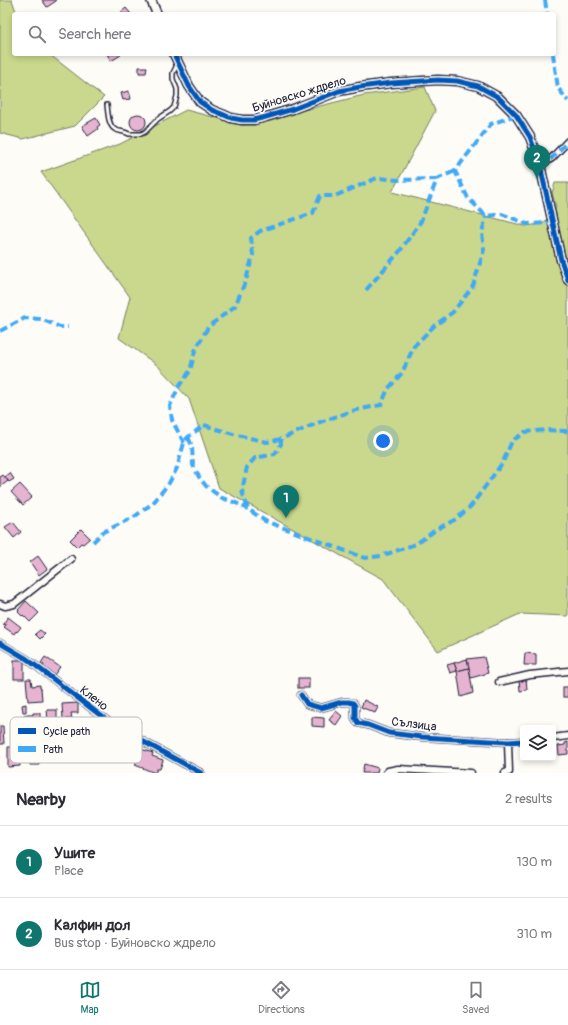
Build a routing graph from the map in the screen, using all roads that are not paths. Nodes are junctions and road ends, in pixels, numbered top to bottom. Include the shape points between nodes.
1 (151, 0) edge
2 (156, 12) edge
3 (175, 56) edge
4 (178, 63) junction
5 (107, 105) dead end
6 (568, 141) edge
7 (540, 165) junction
8 (568, 280) edge
9 (71, 559) dead end
10 (0, 604) edge
11 (0, 643) edge
12 (568, 671) edge
13 (499, 682) dead end
14 (301, 695) dead end
15 (103, 717) edge
16 (568, 736) edge
17 (556, 738) edge
18 (142, 741) edge
19 (520, 741) edge
20 (508, 742) junction
21 (201, 773) edge
22 (386, 773) edge
23 (471, 773) edge
24 (505, 773) edge

1 - 2 street
3 - 4 street, Буйновско ждрело
4 - 5 lane via 173,73 177,89 174,107 158,118 145,132 129,134 114,129 108,116
4 - 7 street, Буйновско ждрело via 200,102 212,110 242,120 266,117 360,86 438,80 478,86 498,97 516,115 530,137
6 - 7 street via 552,158
7 - 8 street, Буйновско ждрело via 561,260
9 - 10 street via 14,604
11 - 15 street, Клено via 28,659
12 - 13 street via 530,675
14 - 20 street, Сълзица via 307,704 321,708 346,701 353,703 358,723 389,733
16 - 17 street
18 - 21 street, Клено
19 - 20 street, Сълзица
20 - 24 street via 509,772
22 - 23 street via 398,769

